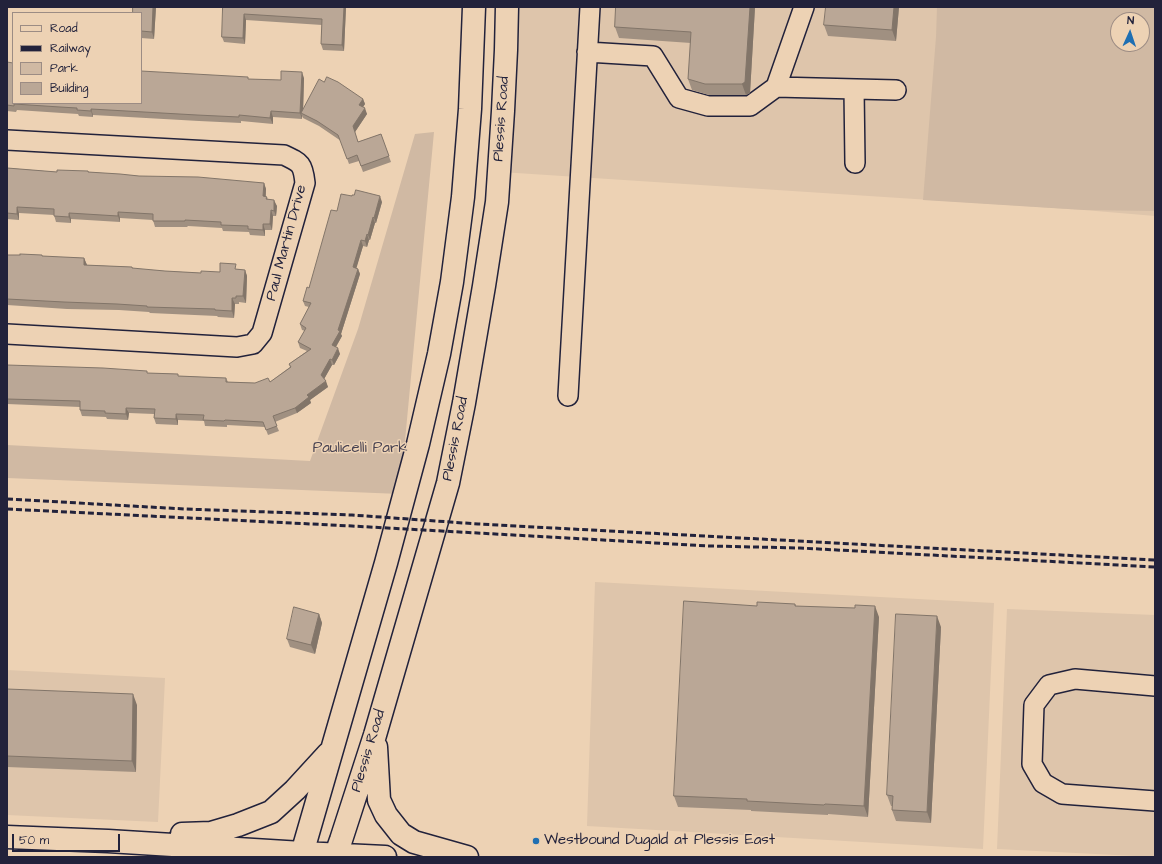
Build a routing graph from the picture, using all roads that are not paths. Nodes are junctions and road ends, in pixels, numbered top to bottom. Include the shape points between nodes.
1 (474, 7) edge
2 (507, 7) edge
3 (590, 7) edge
4 (804, 7) edge
5 (587, 52) junction
6 (776, 87) junction
7 (854, 89) junction
8 (896, 90) dead end
9 (7, 140) edge
10 (855, 163) dead end
11 (7, 334) edge
12 (568, 396) dead end
13 (1155, 686) edge
14 (375, 735) junction
15 (331, 750) junction
16 (1155, 801) edge
17 (7, 837) edge
18 (108, 841) junction
19 (301, 855) edge
20 (335, 856) edge
21 (385, 857) edge
22 (467, 857) edge

1 - 15 main road via 463,197 439,354 386,563
2 - 14 main road, Plessis Road via 497,202 464,403 448,483
3 - 5 street
4 - 6 street
5 - 6 street via 653,56 679,98 708,106 750,106
5 - 12 street
6 - 7 street
7 - 8 street
7 - 10 street
9 - 11 street, Paul Martin Drive via 284,155 297,161 304,170 305,183 262,333 253,344 237,347
13 - 16 street via 1074,679 1049,685 1034,705 1032,764 1043,783 1062,794
14 - 20 main road, Plessis Road
14 - 22 main road via 379,800 401,834 414,842
15 - 18 main road via 271,812 211,832 142,835
15 - 19 main road
17 - 18 main road
18 - 19 main road
19 - 20 main road
20 - 21 main road

